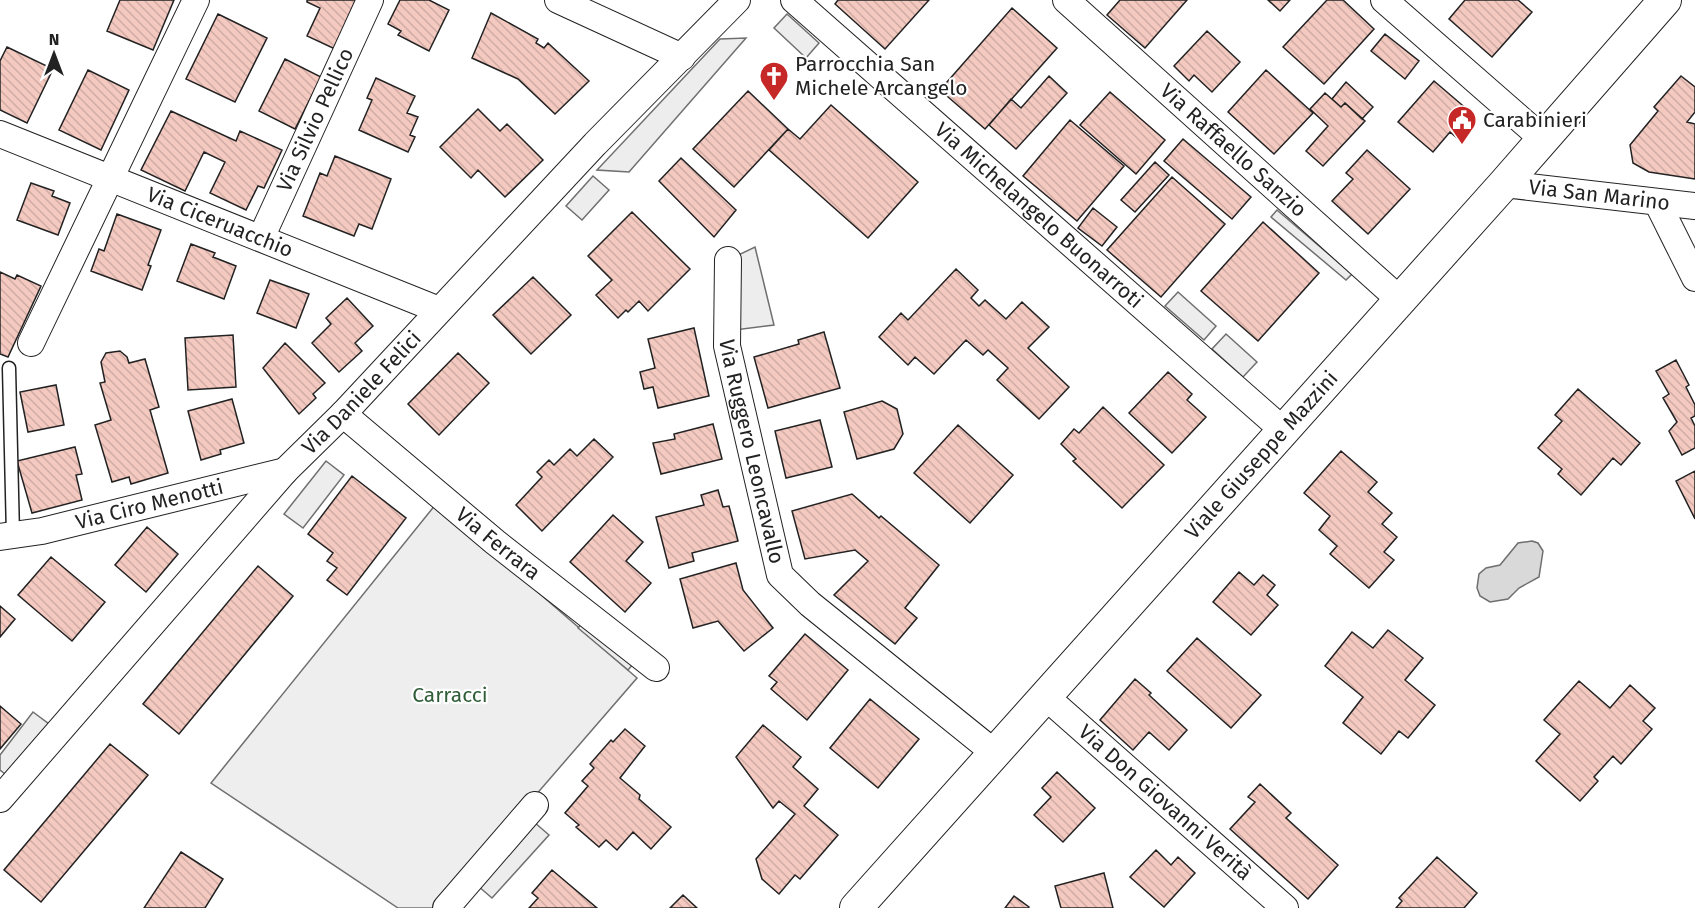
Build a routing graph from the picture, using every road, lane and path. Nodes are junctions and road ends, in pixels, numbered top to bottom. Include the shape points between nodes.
1 (196, 0) edge
2 (370, 0) edge
3 (558, 0) edge
4 (737, 0) edge
5 (794, 0) edge
6 (1066, 0) edge
7 (1384, 0) edge
8 (1665, 0) edge
9 (682, 57) junction
10 (0, 134) edge
11 (1543, 139) junction
12 (109, 178) junction
13 (1504, 184) junction
14 (1657, 202) junction
15 (1695, 206) edge
16 (261, 238) junction
17 (728, 260) dead end
18 (1695, 278) edge
19 (1400, 300) junction
20 (439, 310) junction
21 (31, 343) dead end
22 (9, 368) dead end
23 (344, 414) junction
24 (1283, 430) junction
25 (285, 471) junction
26 (7, 536) edge
27 (656, 668) dead end
28 (1046, 697) junction
29 (996, 754) junction
30 (0, 799) edge
31 (535, 805) dead end
32 (446, 908) edge
33 (856, 908) edge
34 (1285, 908) edge

1 - 12 street
2 - 16 street, Via Silvio Pellico
3 - 9 street
4 - 9 street, Via Daniele Felici
5 - 24 street, Via Michelangelo Buonarroti
6 - 19 street, Via Raffaello Sanzio
7 - 11 street
8 - 11 street, Viale Giuseppe Mazzini
9 - 20 street, Via Daniele Felici
10 - 12 street, Via Ciceruacchio
11 - 13 street, Viale Giuseppe Mazzini
12 - 16 street, Via Ciceruacchio
12 - 21 street
13 - 14 street, Via San Marino
13 - 19 street, Viale Giuseppe Mazzini
14 - 15 street, Via San Marino
14 - 18 street
16 - 20 street, Via Ciceruacchio
17 - 29 street, Via Ruggero Leoncavallo via 727,346 780,575 810,604
19 - 24 street, Viale Giuseppe Mazzini
20 - 23 street, Via Daniele Felici
22 - 26 lane, Via Ciro Menotti
23 - 25 street, Via Daniele Felici
23 - 27 street, Via Ferrara via 495,542
24 - 28 street, Viale Giuseppe Mazzini
25 - 26 street, Via Ciro Menotti via 42,531
25 - 30 street, Via Daniele Felici
28 - 29 street, Viale Giuseppe Mazzini
28 - 34 street, Via Don Giovanni Verità
29 - 33 street, Viale Giuseppe Mazzini
31 - 32 street

